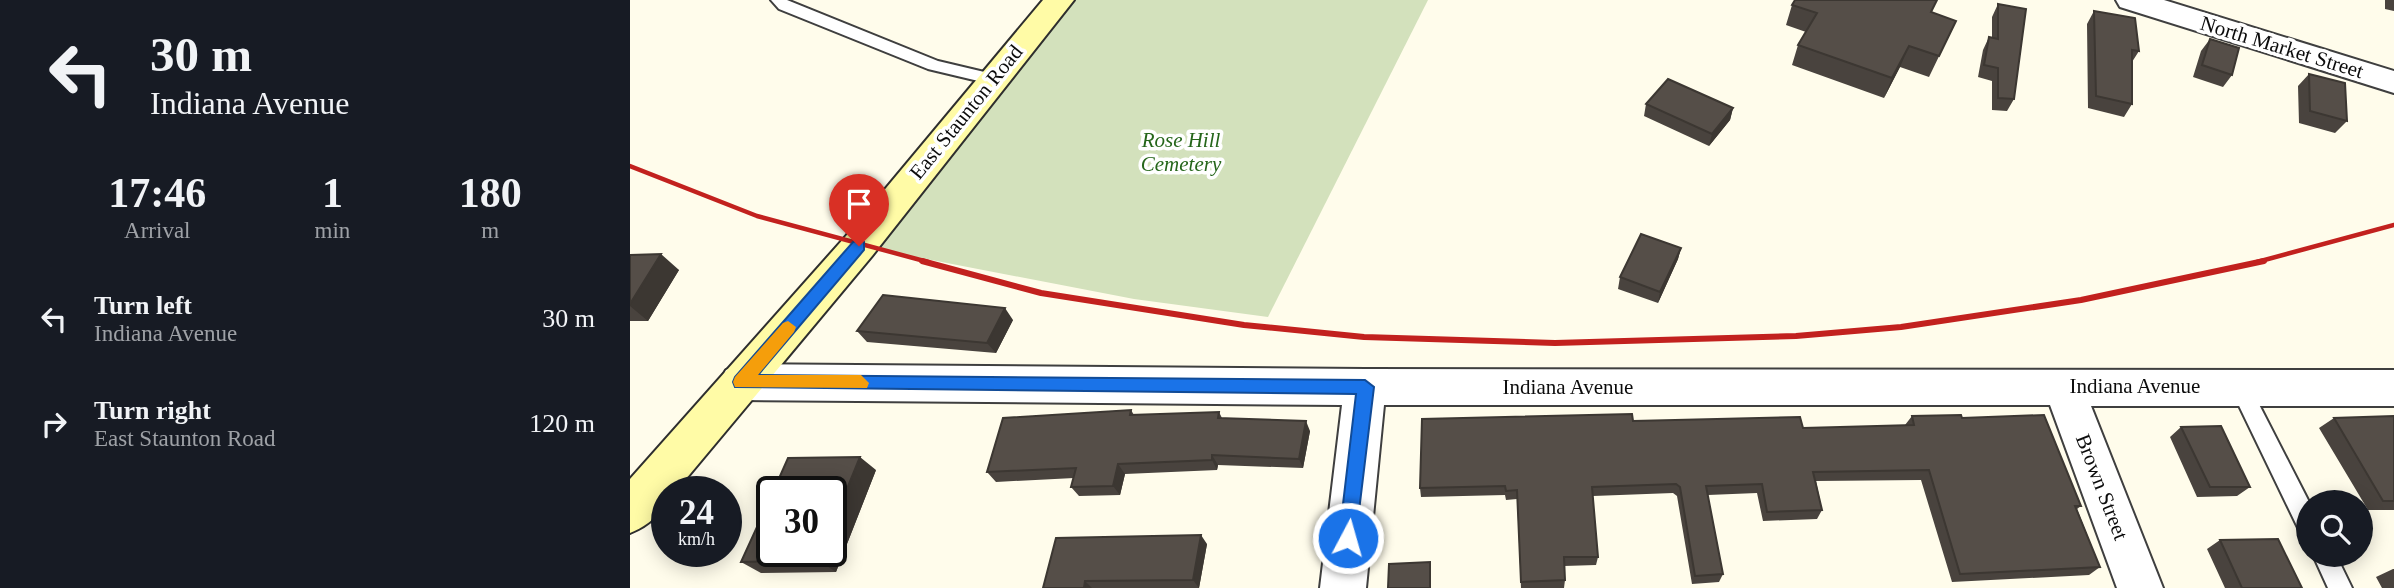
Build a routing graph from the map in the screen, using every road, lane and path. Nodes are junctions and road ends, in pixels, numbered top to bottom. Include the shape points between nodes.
1 (779, 0) edge
2 (1059, 0) edge
3 (2131, 0) edge
4 (991, 79) junction
5 (2394, 82) edge
6 (741, 382) junction
7 (2063, 386) junction
8 (1365, 387) junction
9 (2239, 387) junction
10 (2394, 388) edge
11 (636, 498) edge
12 (2296, 500) edge
13 (2330, 567) edge
14 (1343, 588) edge
15 (2140, 588) edge
16 (2340, 588) edge

1 - 4 lane via 784,6 934,65
2 - 4 main road, East Staunton Road
3 - 5 street, North Market Street
4 - 6 main road, East Staunton Road via 859,246
6 - 8 street, Indiana Avenue
6 - 11 main road, East Staunton Road
7 - 8 street, Indiana Avenue
7 - 9 street, Indiana Avenue
7 - 15 street, Brown Street
8 - 14 street
9 - 10 street, Indiana Avenue
9 - 12 lane
13 - 16 lane

